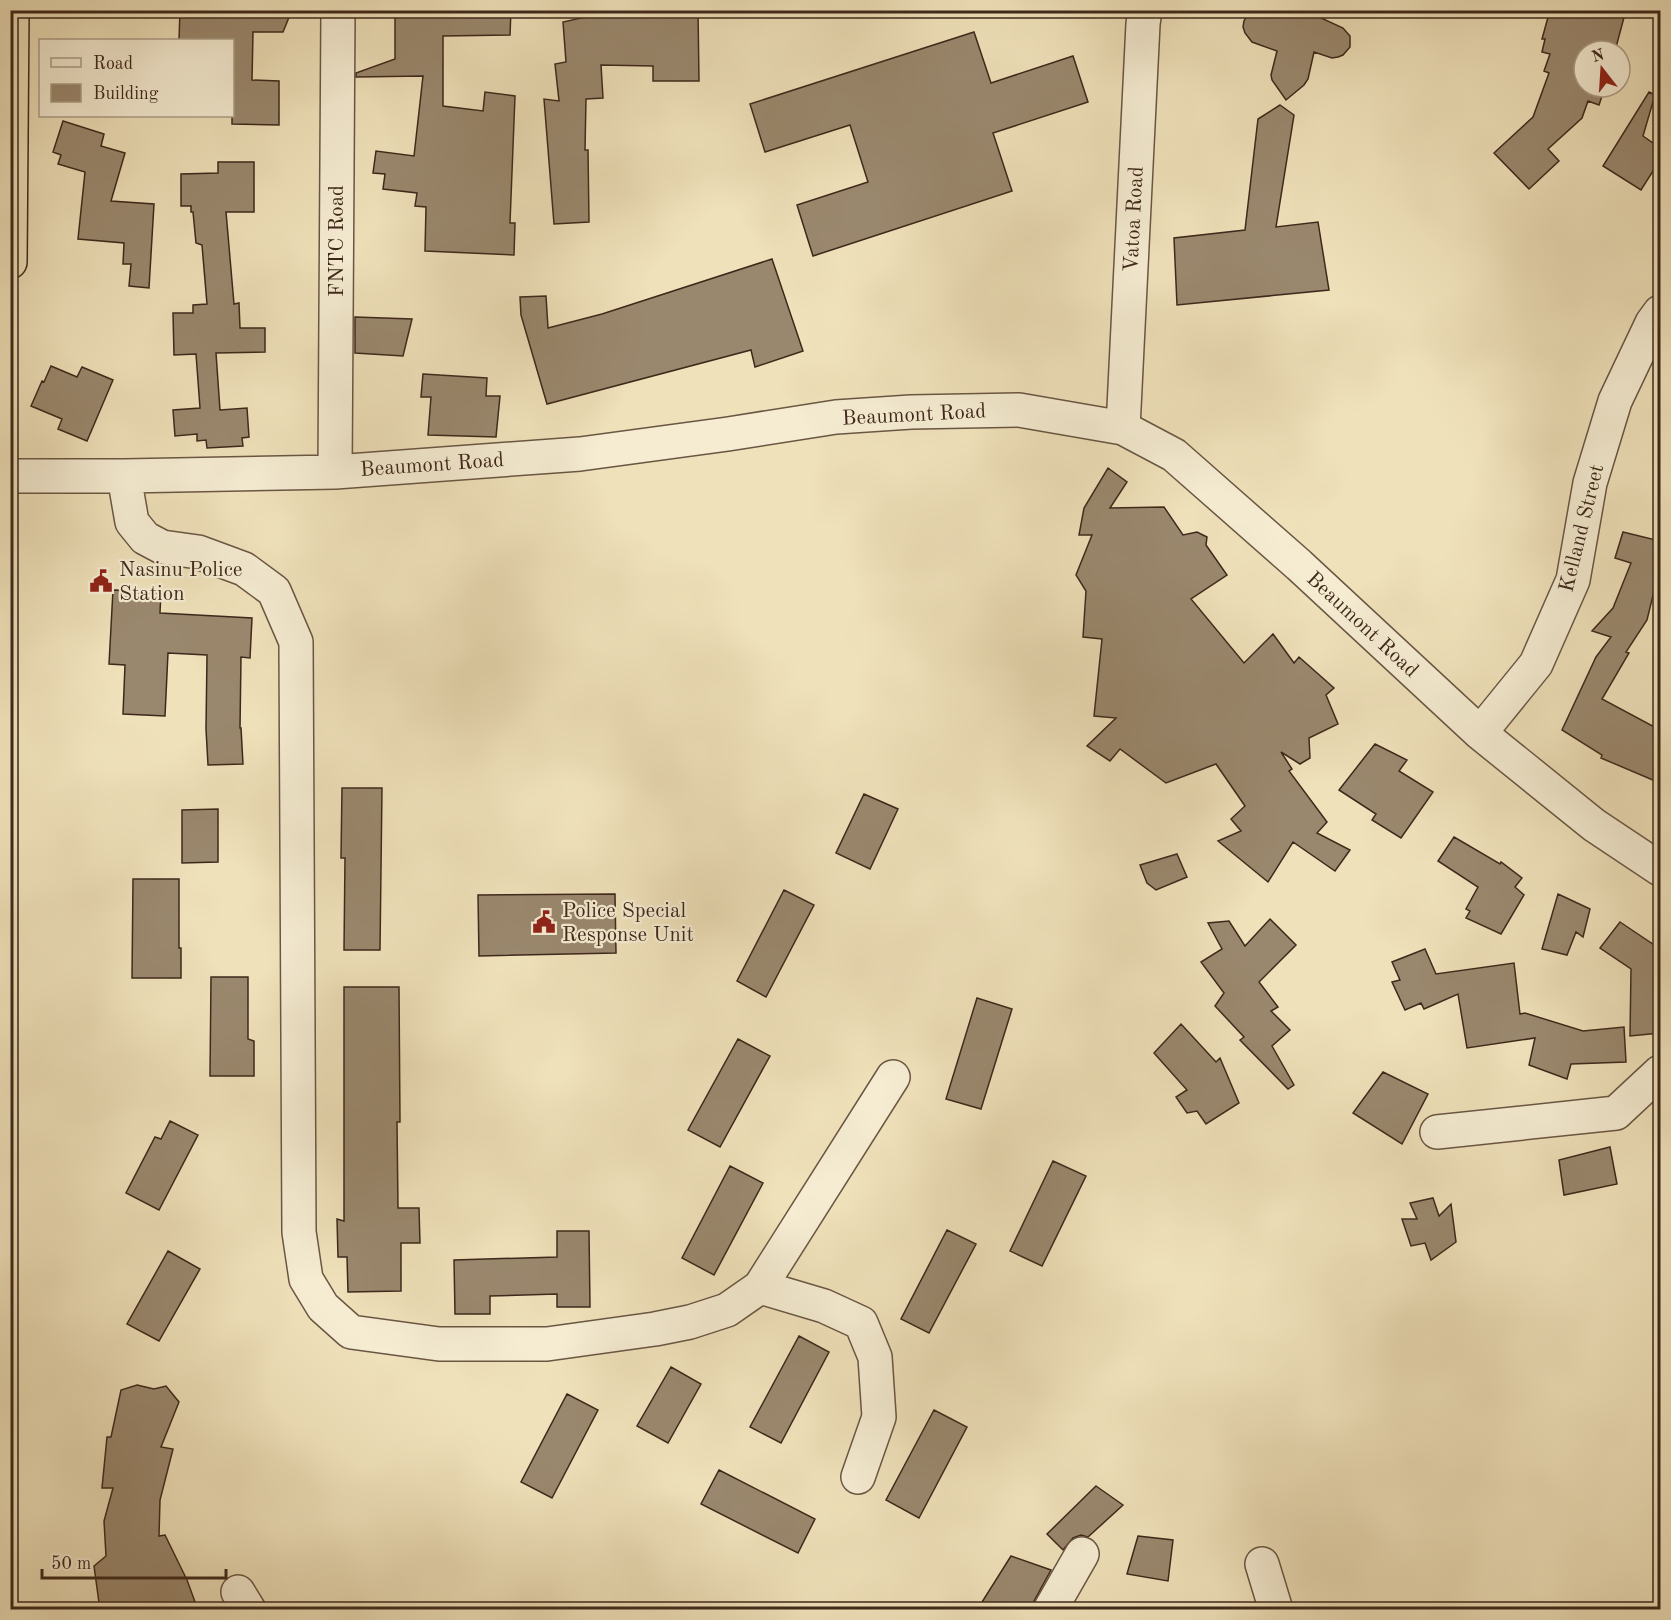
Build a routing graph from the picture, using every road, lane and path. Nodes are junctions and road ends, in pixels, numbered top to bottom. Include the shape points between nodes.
1 (12, 10) edge
2 (338, 10) edge
3 (1145, 10) edge
4 (10, 262) edge
5 (1658, 322) edge
6 (1123, 428) junction
7 (335, 472) junction
8 (10, 476) edge
9 (124, 476) junction
10 (1480, 733) junction
11 (1660, 869) edge
12 (1660, 1072) edge
13 (894, 1077) dead end
14 (1437, 1132) dead end
15 (760, 1287) junction
16 (858, 1477) dead end
17 (1082, 1554) dead end
18 (1262, 1564) dead end
19 (1050, 1610) edge
20 (1276, 1610) edge

1 - 4 highway
2 - 7 street, FNTC Road
3 - 6 street, Vatoa Road
5 - 10 street, Kelland Street via 1615,401 1590,483 1573,579 1536,664
6 - 7 street, Beaumont Road via 1019,410 911,411 836,417 580,454
6 - 10 street, Beaumont Road via 1174,455
7 - 9 street, Beaumont Road
8 - 9 street, Beaumont Road
9 - 15 street via 132,522 145,538 162,547 198,552 244,569 274,591 296,642 298,1232 306,1279 323,1307 351,1332 439,1344 547,1344 690,1322 726,1310
10 - 11 street, Beaumont Road via 1594,825
12 - 14 street via 1616,1113
13 - 15 street
15 - 16 street via 824,1306 861,1323 875,1357 879,1417
17 - 19 street
18 - 20 street

